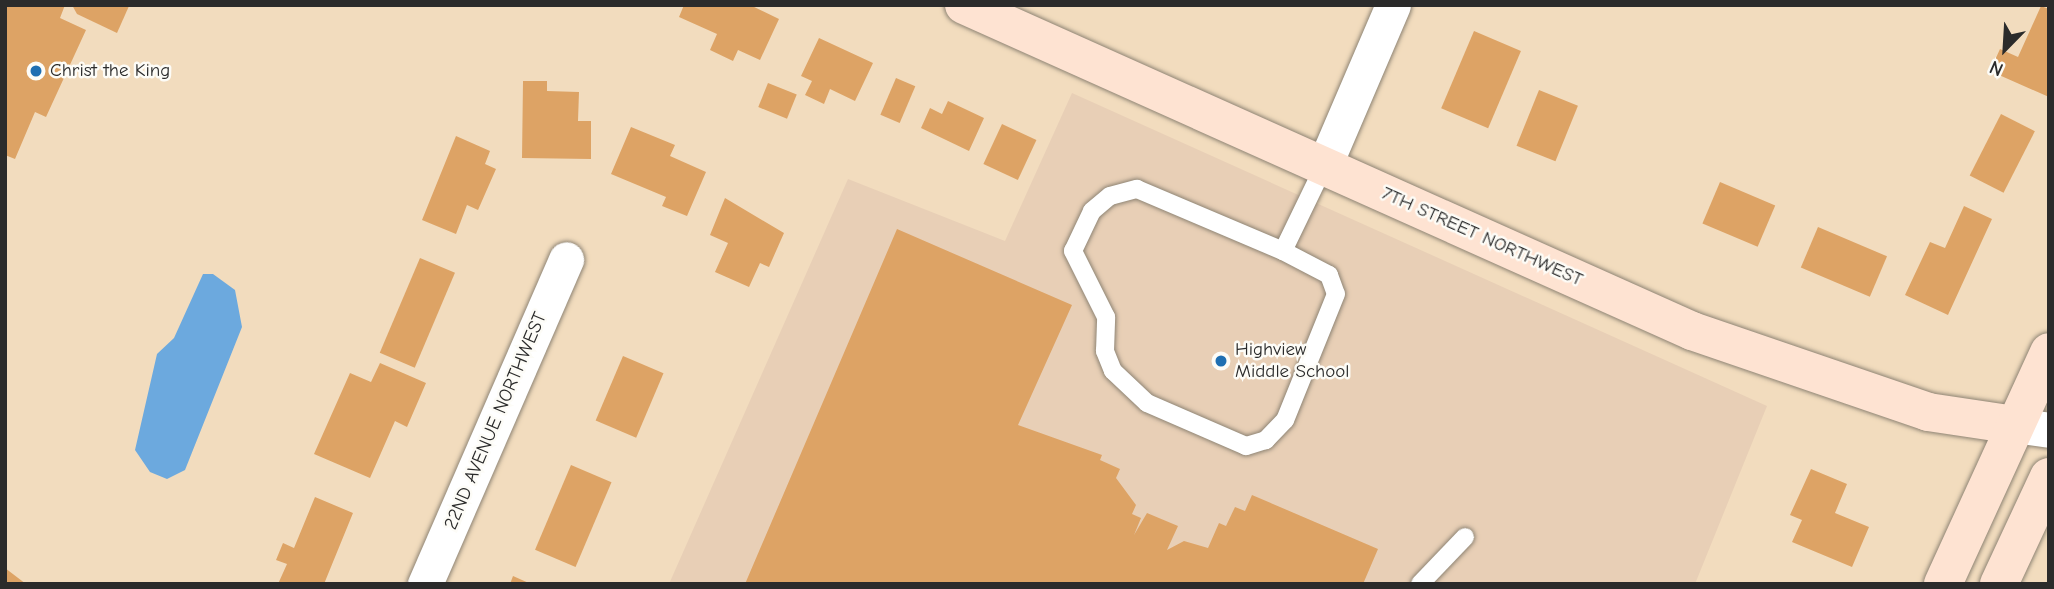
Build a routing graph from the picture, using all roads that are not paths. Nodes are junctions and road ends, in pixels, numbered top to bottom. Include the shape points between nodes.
1 (964, 5) edge
2 (1393, 5) edge
3 (1324, 166) junction
4 (1283, 251) junction
5 (566, 259) dead end
6 (2049, 352) edge
7 (2032, 428) edge
8 (2049, 477) edge
9 (1465, 537) dead end
10 (425, 584) edge
11 (1420, 584) edge
12 (1943, 584) edge
13 (1999, 584) edge

1 - 3 street, 7TH STREET NORTHWEST
2 - 3 street
3 - 4 lane
3 - 7 street, 7TH STREET NORTHWEST via 1692,331 1916,408
4 - 4 lane via 1137,189 1110,196 1091,211 1073,251 1106,317 1105,351 1113,371 1147,402 1246,446 1266,440 1285,421 1336,294 1329,275
5 - 10 street, 22ND AVENUE NORTHWEST
6 - 7 street
7 - 12 street
8 - 13 street
9 - 11 lane

